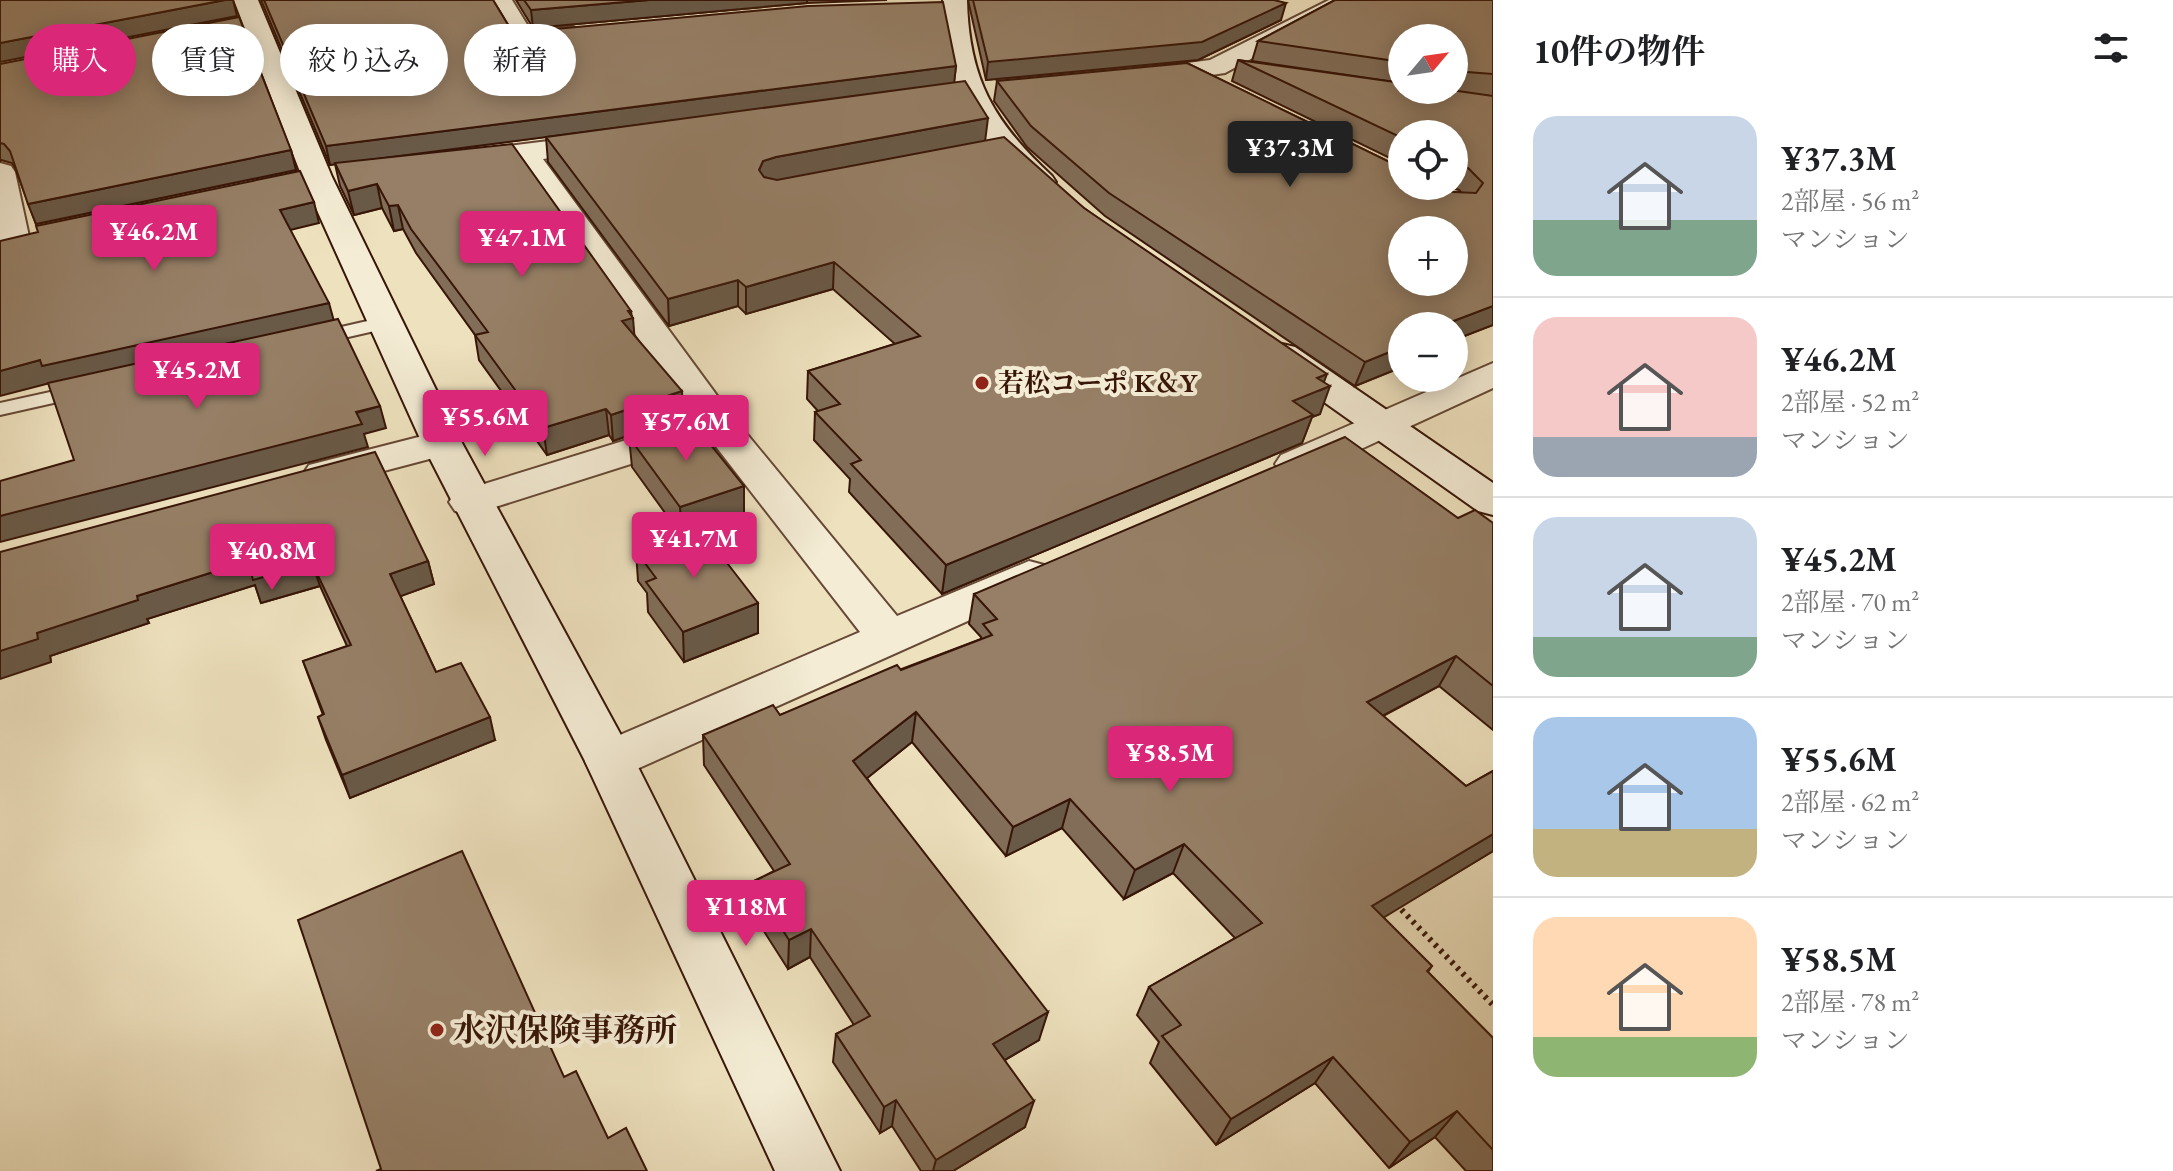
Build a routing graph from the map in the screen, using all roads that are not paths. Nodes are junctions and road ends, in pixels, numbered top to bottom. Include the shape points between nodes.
1 (500, 0) edge
2 (1347, 0) edge
3 (945, 6) edge
4 (252, 11) edge
5 (232, 24) edge
6 (603, 32) edge
7 (1202, 70) junction
8 (1260, 73) edge
9 (1110, 80) edge
10 (983, 92) junction
11 (1228, 94) edge
12 (936, 98) edge
13 (635, 139) edge
14 (524, 154) junction
15 (435, 164) edge
16 (0, 172) edge
17 (1060, 198) edge
18 (19, 240) edge
19 (385, 323) junction
20 (1258, 338) edge
21 (293, 344) edge
22 (1493, 374) edge
23 (108, 385) edge
24 (0, 409) edge
25 (718, 424) junction
26 (1385, 425) junction
27 (442, 443) junction
28 (1253, 482) edge
29 (289, 483) edge
30 (470, 502) junction
31 (1493, 502) edge
32 (1066, 560) edge
33 (890, 638) junction
34 (610, 761) junction
35 (808, 1171) edge

1 - 6 street via 524,39
2 - 7 street
3 - 10 street
4 - 5 street
4 - 19 street via 317,178
7 - 8 street
7 - 9 street
7 - 11 street
10 - 12 street
10 - 17 street via 993,151
13 - 14 street
14 - 15 street
14 - 25 street
16 - 18 street
19 - 21 lane
19 - 27 street
20 - 26 street
22 - 26 street
23 - 24 lane
25 - 30 street
25 - 33 street
26 - 28 street
26 - 31 street
27 - 29 street
27 - 30 street
30 - 34 street
32 - 33 street
33 - 34 street
34 - 35 street

